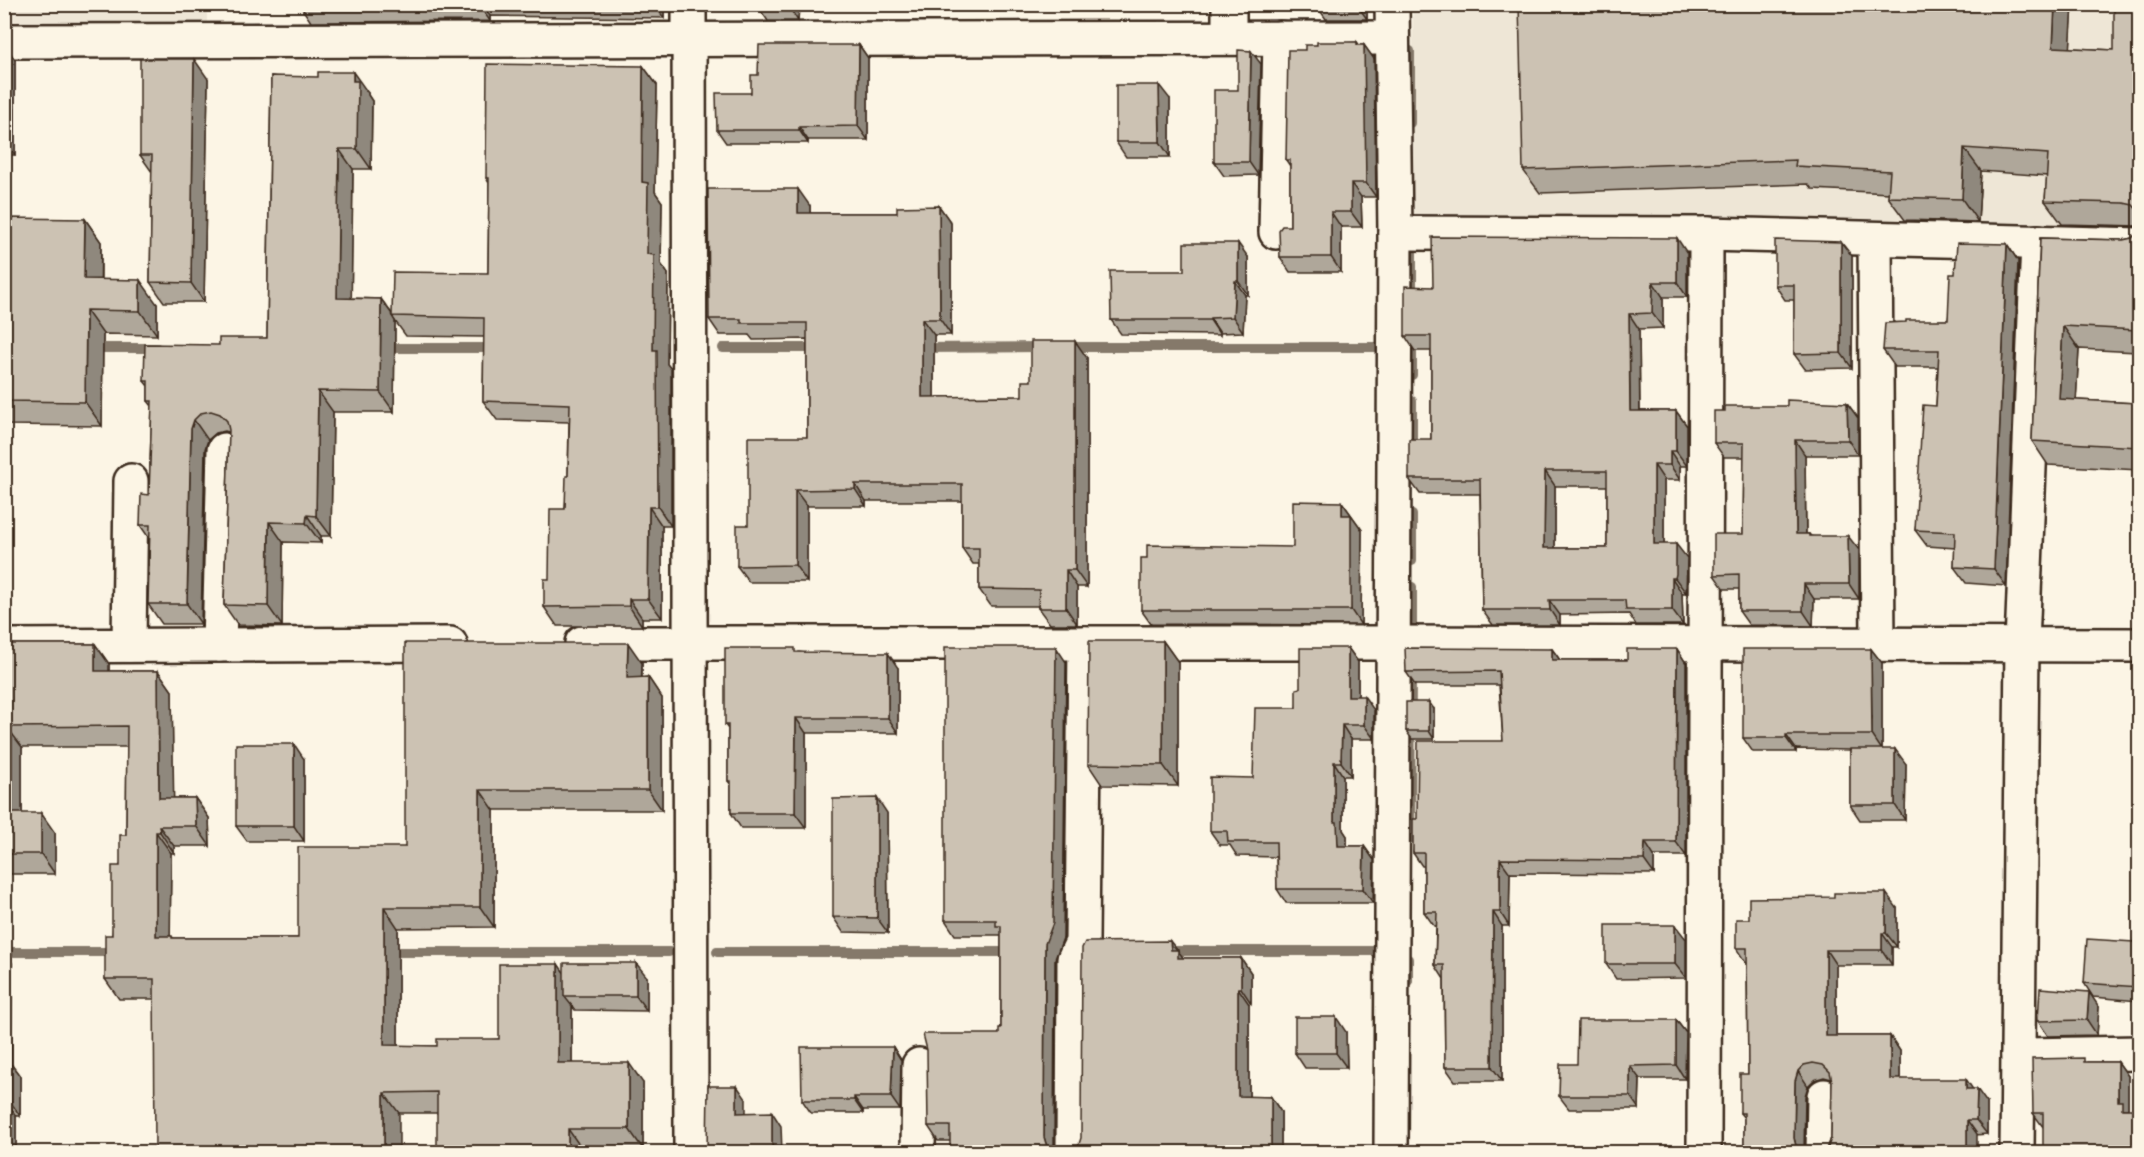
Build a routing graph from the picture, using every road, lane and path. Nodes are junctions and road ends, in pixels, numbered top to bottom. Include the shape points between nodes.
1 (689, 4) edge
2 (1229, 4) edge
3 (1392, 4) edge
4 (689, 38) junction
5 (1229, 38) junction
6 (1280, 38) junction
7 (1391, 38) junction
8 (4, 42) edge
9 (1276, 231) dead end
10 (1395, 233) junction
11 (1706, 234) junction
12 (1875, 239) junction
13 (2038, 243) junction
14 (2139, 245) edge
15 (224, 450) dead end
16 (131, 482) dead end
17 (690, 643) junction
18 (1085, 643) junction
19 (1392, 643) junction
20 (475, 644) edge
21 (559, 644) edge
22 (1705, 644) junction
23 (1878, 644) junction
24 (129, 645) junction
25 (219, 645) junction
26 (2022, 645) junction
27 (2139, 645) edge
28 (4, 646) edge
29 (2139, 1053) edge
30 (2018, 1055) junction
31 (919, 1065) dead end
32 (1824, 1096) dead end
33 (691, 1152) edge
34 (918, 1152) edge
35 (1073, 1152) edge
36 (1391, 1152) edge
37 (1704, 1152) edge
38 (1823, 1152) edge
39 (2017, 1152) edge

1 - 4 street
2 - 5 street
3 - 7 street
4 - 5 street
4 - 8 street
4 - 17 street
5 - 6 street
6 - 7 street
6 - 9 street
7 - 10 street
10 - 11 street
10 - 19 street
11 - 12 street
11 - 22 street
12 - 13 street
12 - 23 street
13 - 14 street
13 - 26 street
15 - 25 street
16 - 24 street
17 - 18 street
17 - 21 street
17 - 33 street
18 - 19 street
18 - 35 street via 1082,942 1074,959
19 - 22 street
19 - 36 street
20 - 25 street
22 - 23 street
22 - 37 street
23 - 26 street
24 - 25 street
24 - 28 street
26 - 27 street
26 - 30 street
29 - 30 street
30 - 39 street
31 - 34 street
32 - 38 street

